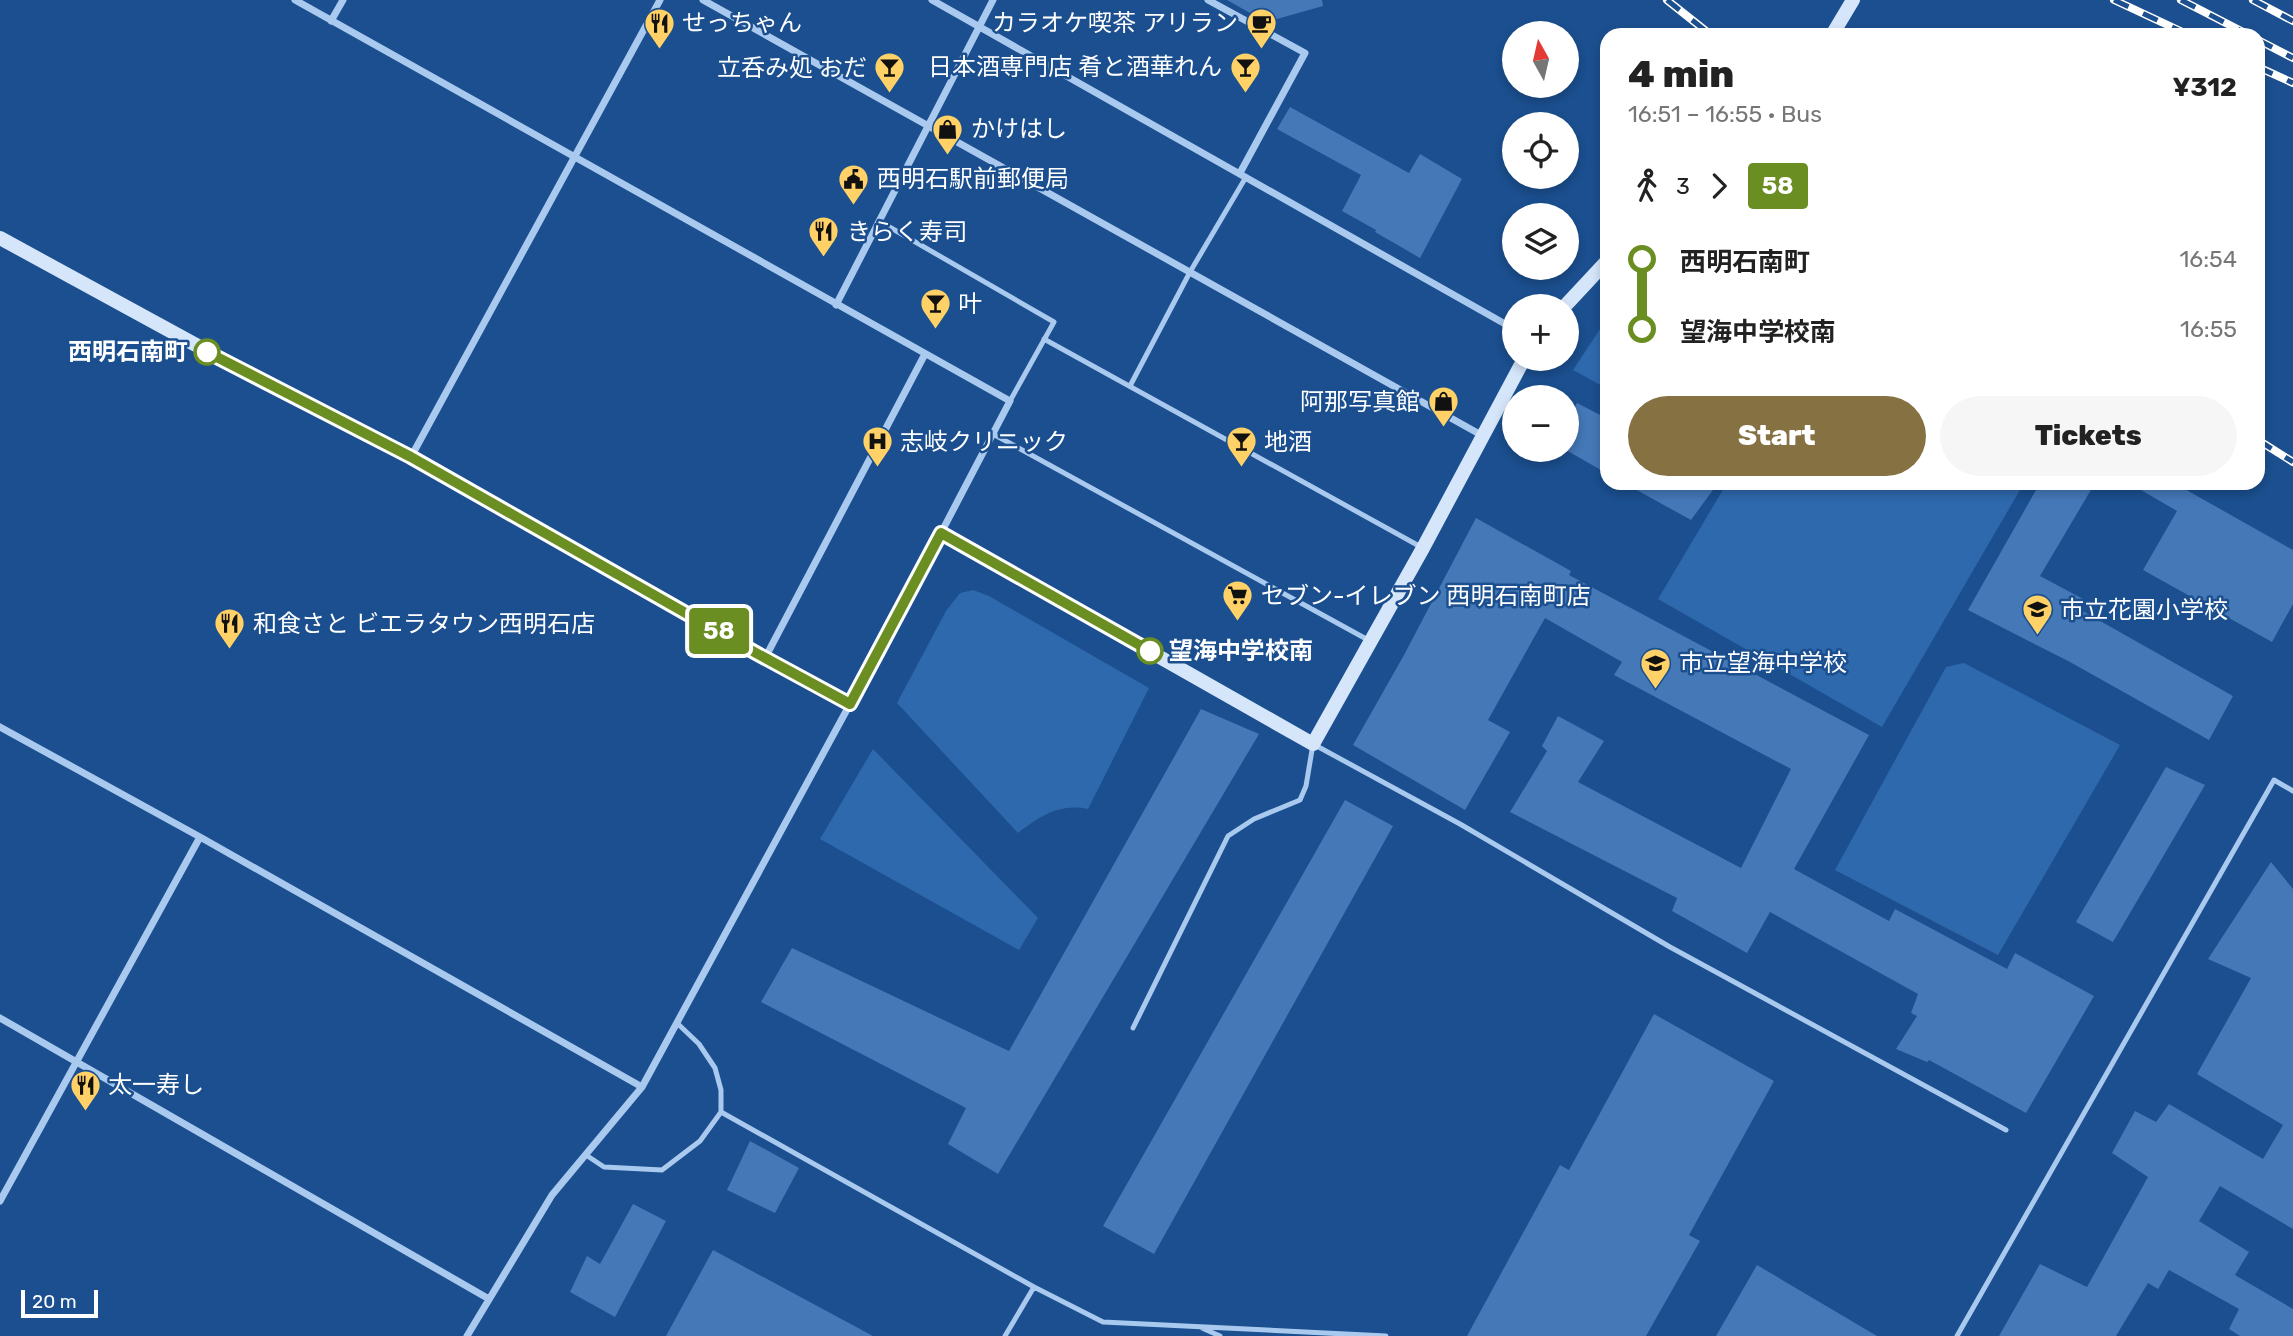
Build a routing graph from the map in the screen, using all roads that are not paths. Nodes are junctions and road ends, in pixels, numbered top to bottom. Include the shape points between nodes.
1 (295, 0) edge
2 (343, 0) edge
3 (660, 0) edge
4 (703, 0) edge
5 (932, 0) edge
6 (993, 0) edge
7 (1208, 0) edge
8 (1853, 0) edge
9 (331, 21) junction
10 (980, 26) junction
11 (1836, 28) edge
12 (928, 126) junction
13 (574, 156) junction
14 (1243, 175) junction
15 (879, 221) junction
16 (0, 238) edge
17 (1600, 268) edge
18 (1190, 272) junction
19 (1576, 294) edge
20 (835, 305) junction
21 (1502, 322) edge
22 (1044, 339) junction
23 (925, 355) junction
24 (1518, 371) edge
25 (1130, 386) junction
26 (1010, 401) junction
27 (993, 434) junction
28 (1483, 436) junction
29 (411, 457) junction
30 (941, 533) junction
31 (1423, 548) junction
32 (1370, 641) junction
33 (765, 657) junction
34 (850, 704) junction
35 (0, 727) edge
36 (1313, 744) junction
37 (2293, 791) edge
38 (200, 837) junction
39 (0, 1018) edge
40 (677, 1023) junction
41 (1133, 1028) dead end
42 (76, 1062) junction
43 (642, 1087) junction
44 (721, 1112) junction
45 (2006, 1130) dead end
46 (586, 1155) junction
47 (0, 1201) edge
48 (1034, 1287) junction
49 (489, 1299) junction
50 (1199, 1327) junction
51 (467, 1336) edge
52 (1005, 1336) edge
53 (1220, 1336) edge
54 (1386, 1336) edge
55 (1957, 1336) edge

1 - 9 street
2 - 9 street
3 - 13 street
4 - 12 street
5 - 10 street
6 - 10 street
7 - 14 street via 1305,53
8 - 11 street
9 - 13 street
10 - 12 street
10 - 14 street
12 - 15 street
12 - 18 street
13 - 20 street
13 - 29 street
14 - 18 lane
14 - 21 street
15 - 20 street
15 - 22 lane via 1054,322
16 - 29 street via 251,376
17 - 19 street
18 - 25 lane
18 - 28 street
20 - 23 street
22 - 25 lane
22 - 26 lane
23 - 26 street
23 - 33 street
24 - 28 street
25 - 31 lane
26 - 27 street
27 - 30 street
27 - 32 lane
28 - 31 street
29 - 33 street
30 - 34 street
30 - 36 street
31 - 32 street
32 - 36 street
33 - 34 street
34 - 40 street
35 - 38 street
36 - 41 lane via 1300,800 1254,818 1228,836
36 - 45 lane via 1670,947
37 - 55 lane via 2274,780
38 - 42 street
38 - 43 street
39 - 42 street
40 - 43 street
40 - 44 lane via 715,1068
42 - 47 street
42 - 49 street
43 - 46 street
44 - 46 lane via 700,1141 662,1170 604,1167
44 - 48 lane
46 - 49 street via 552,1195
48 - 50 lane via 1103,1322
48 - 52 lane
49 - 51 street
50 - 53 lane
50 - 54 lane

